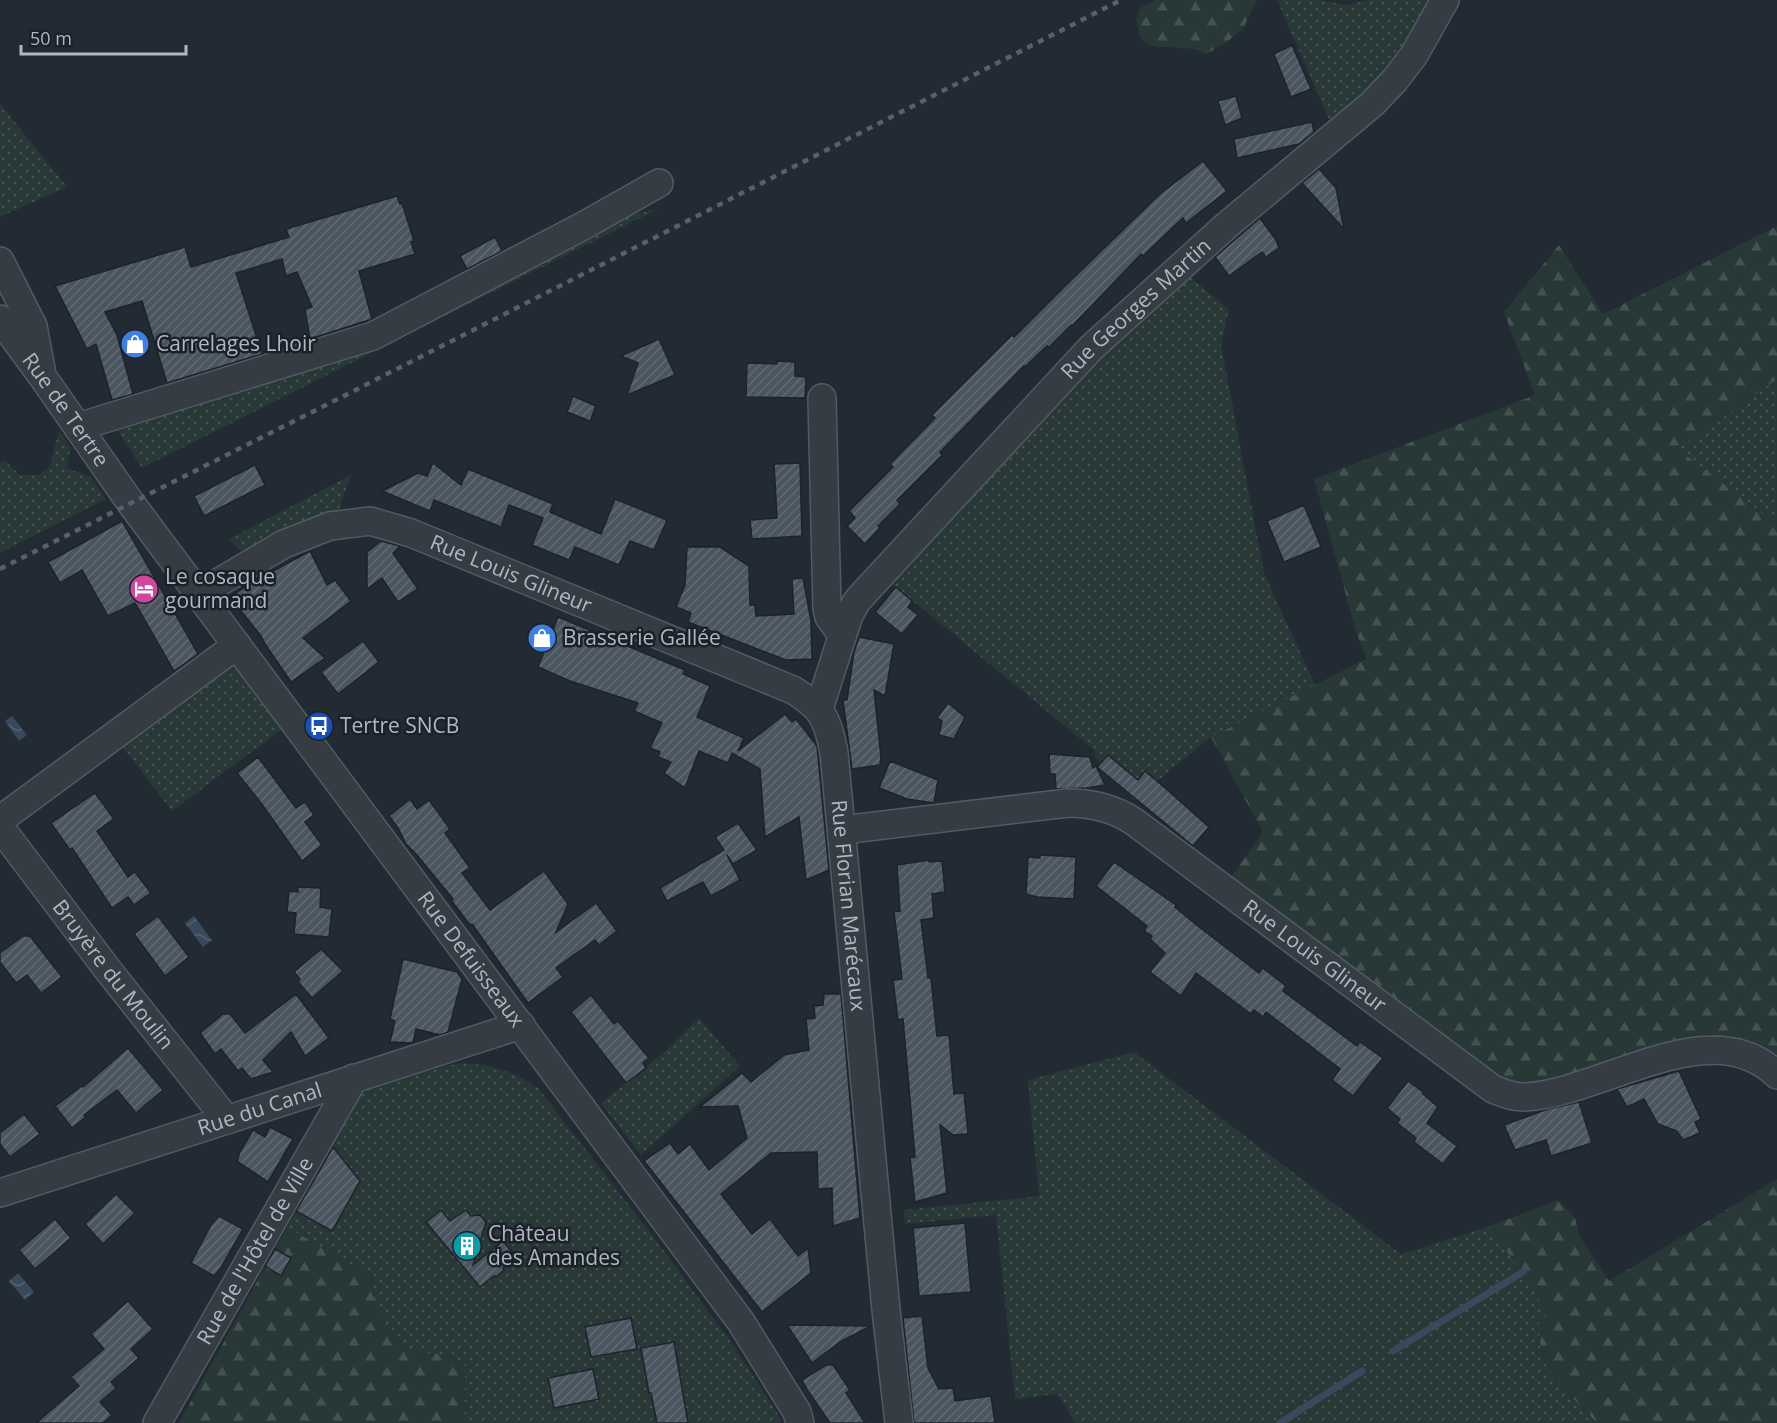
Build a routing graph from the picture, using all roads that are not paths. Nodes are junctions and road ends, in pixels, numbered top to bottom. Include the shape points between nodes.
1 (1445, 0) edge
2 (659, 183) dead end
3 (0, 261) edge
4 (0, 320) edge
5 (42, 376) junction
6 (822, 398) dead end
7 (78, 427) junction
8 (130, 502) joint
9 (200, 594) junction
10 (842, 635) junction
11 (237, 645) junction
12 (819, 709) junction
13 (0, 820) edge
14 (0, 827) edge
15 (842, 830) junction
16 (521, 1025) junction
17 (1777, 1075) edge
18 (354, 1078) junction
19 (227, 1120) junction
20 (0, 1193) edge
21 (800, 1419) edge
22 (157, 1423) edge
23 (899, 1423) edge

1 - 10 street, Rue Georges Martin via 1395,80 1091,348 857,601
2 - 7 street via 373,336
3 - 5 street via 33,326
4 - 5 street, Rue de Tertre
5 - 7 street, Rue de Tertre
6 - 10 street via 827,608
7 - 8 street, Rue de Tertre
8 - 9 street, Rue Defuisseaux
9 - 11 street, Rue Defuisseaux
9 - 12 street, Rue Louis Glineur via 284,544 330,526 370,521 411,533 794,690
10 - 12 street
11 - 13 street
11 - 16 street, Rue Defuisseaux
12 - 15 street, Rue Florian Marécaux via 827,723 834,753
14 - 19 street, Bruyère du Moulin
15 - 17 street, Rue Louis Glineur via 1068,803 1105,807 1133,821 1506,1095 1542,1095 1695,1051 1741,1054
15 - 23 street, Rue Florian Marécaux
16 - 18 street, Rue du Canal
16 - 21 street, Rue Defuisseaux via 741,1322
18 - 19 street, Rue du Canal
18 - 22 street, Rue de l'Hôtel de Ville
19 - 20 street, Rue du Canal

